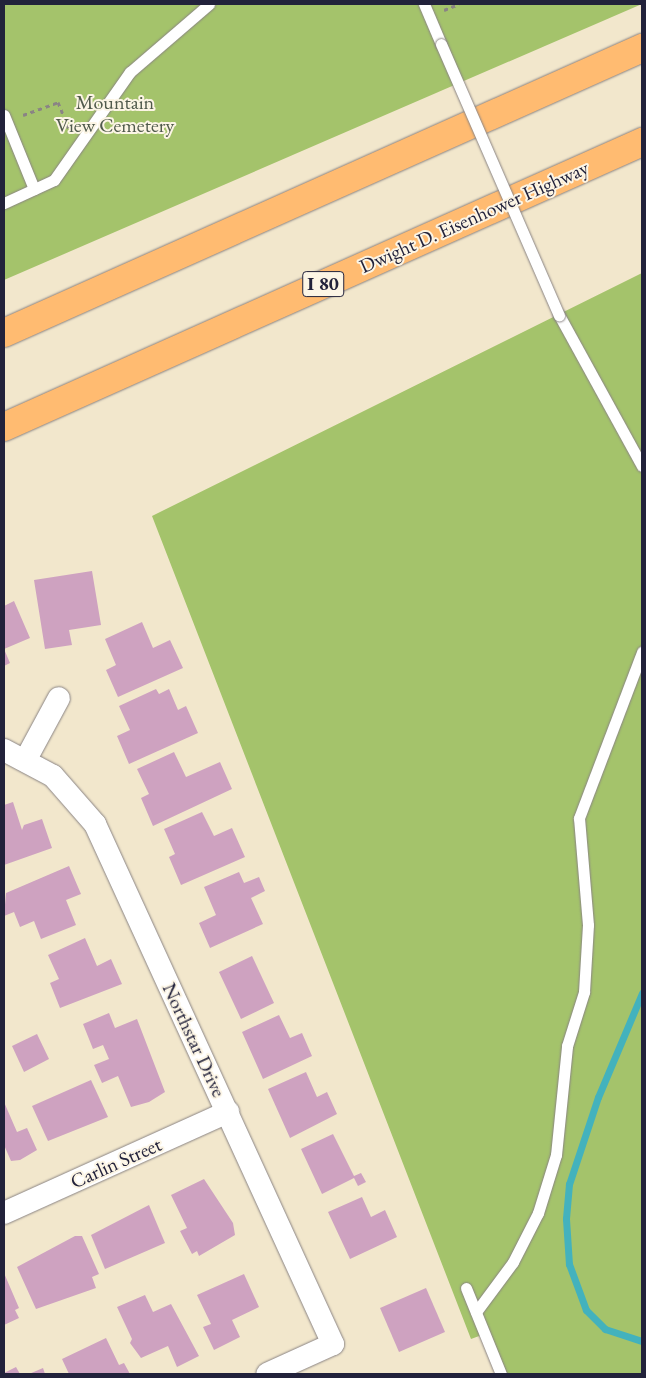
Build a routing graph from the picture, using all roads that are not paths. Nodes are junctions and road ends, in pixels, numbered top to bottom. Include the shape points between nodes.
1 (209, 4) edge
2 (424, 4) edge
3 (642, 48) edge
4 (5, 118) edge
5 (642, 142) edge
6 (34, 189) junction
7 (4, 202) edge
8 (4, 333) edge
9 (4, 427) edge
10 (642, 466) edge
11 (642, 652) edge
12 (59, 698) dead end
13 (4, 750) edge
14 (26, 759) junction
15 (228, 1112) junction
16 (4, 1213) edge
17 (466, 1288) dead end
18 (476, 1312) junction
19 (268, 1374) edge
20 (501, 1374) edge

1 - 6 lane via 130,72 54,180
2 - 10 lane, bridge via 559,315
3 - 8 highway
4 - 6 lane
5 - 9 highway, Dwight D. Eisenhower Highway / I 80
6 - 7 lane
11 - 18 lane via 579,818 588,925 584,992 567,1046 556,1155 538,1213 513,1262
12 - 14 street
13 - 14 street, Northstar Drive
14 - 15 street, Northstar Drive via 70,792 95,824
15 - 16 street, Carlin Street
15 - 19 street, Northstar Drive via 333,1344
17 - 18 lane
18 - 20 lane

